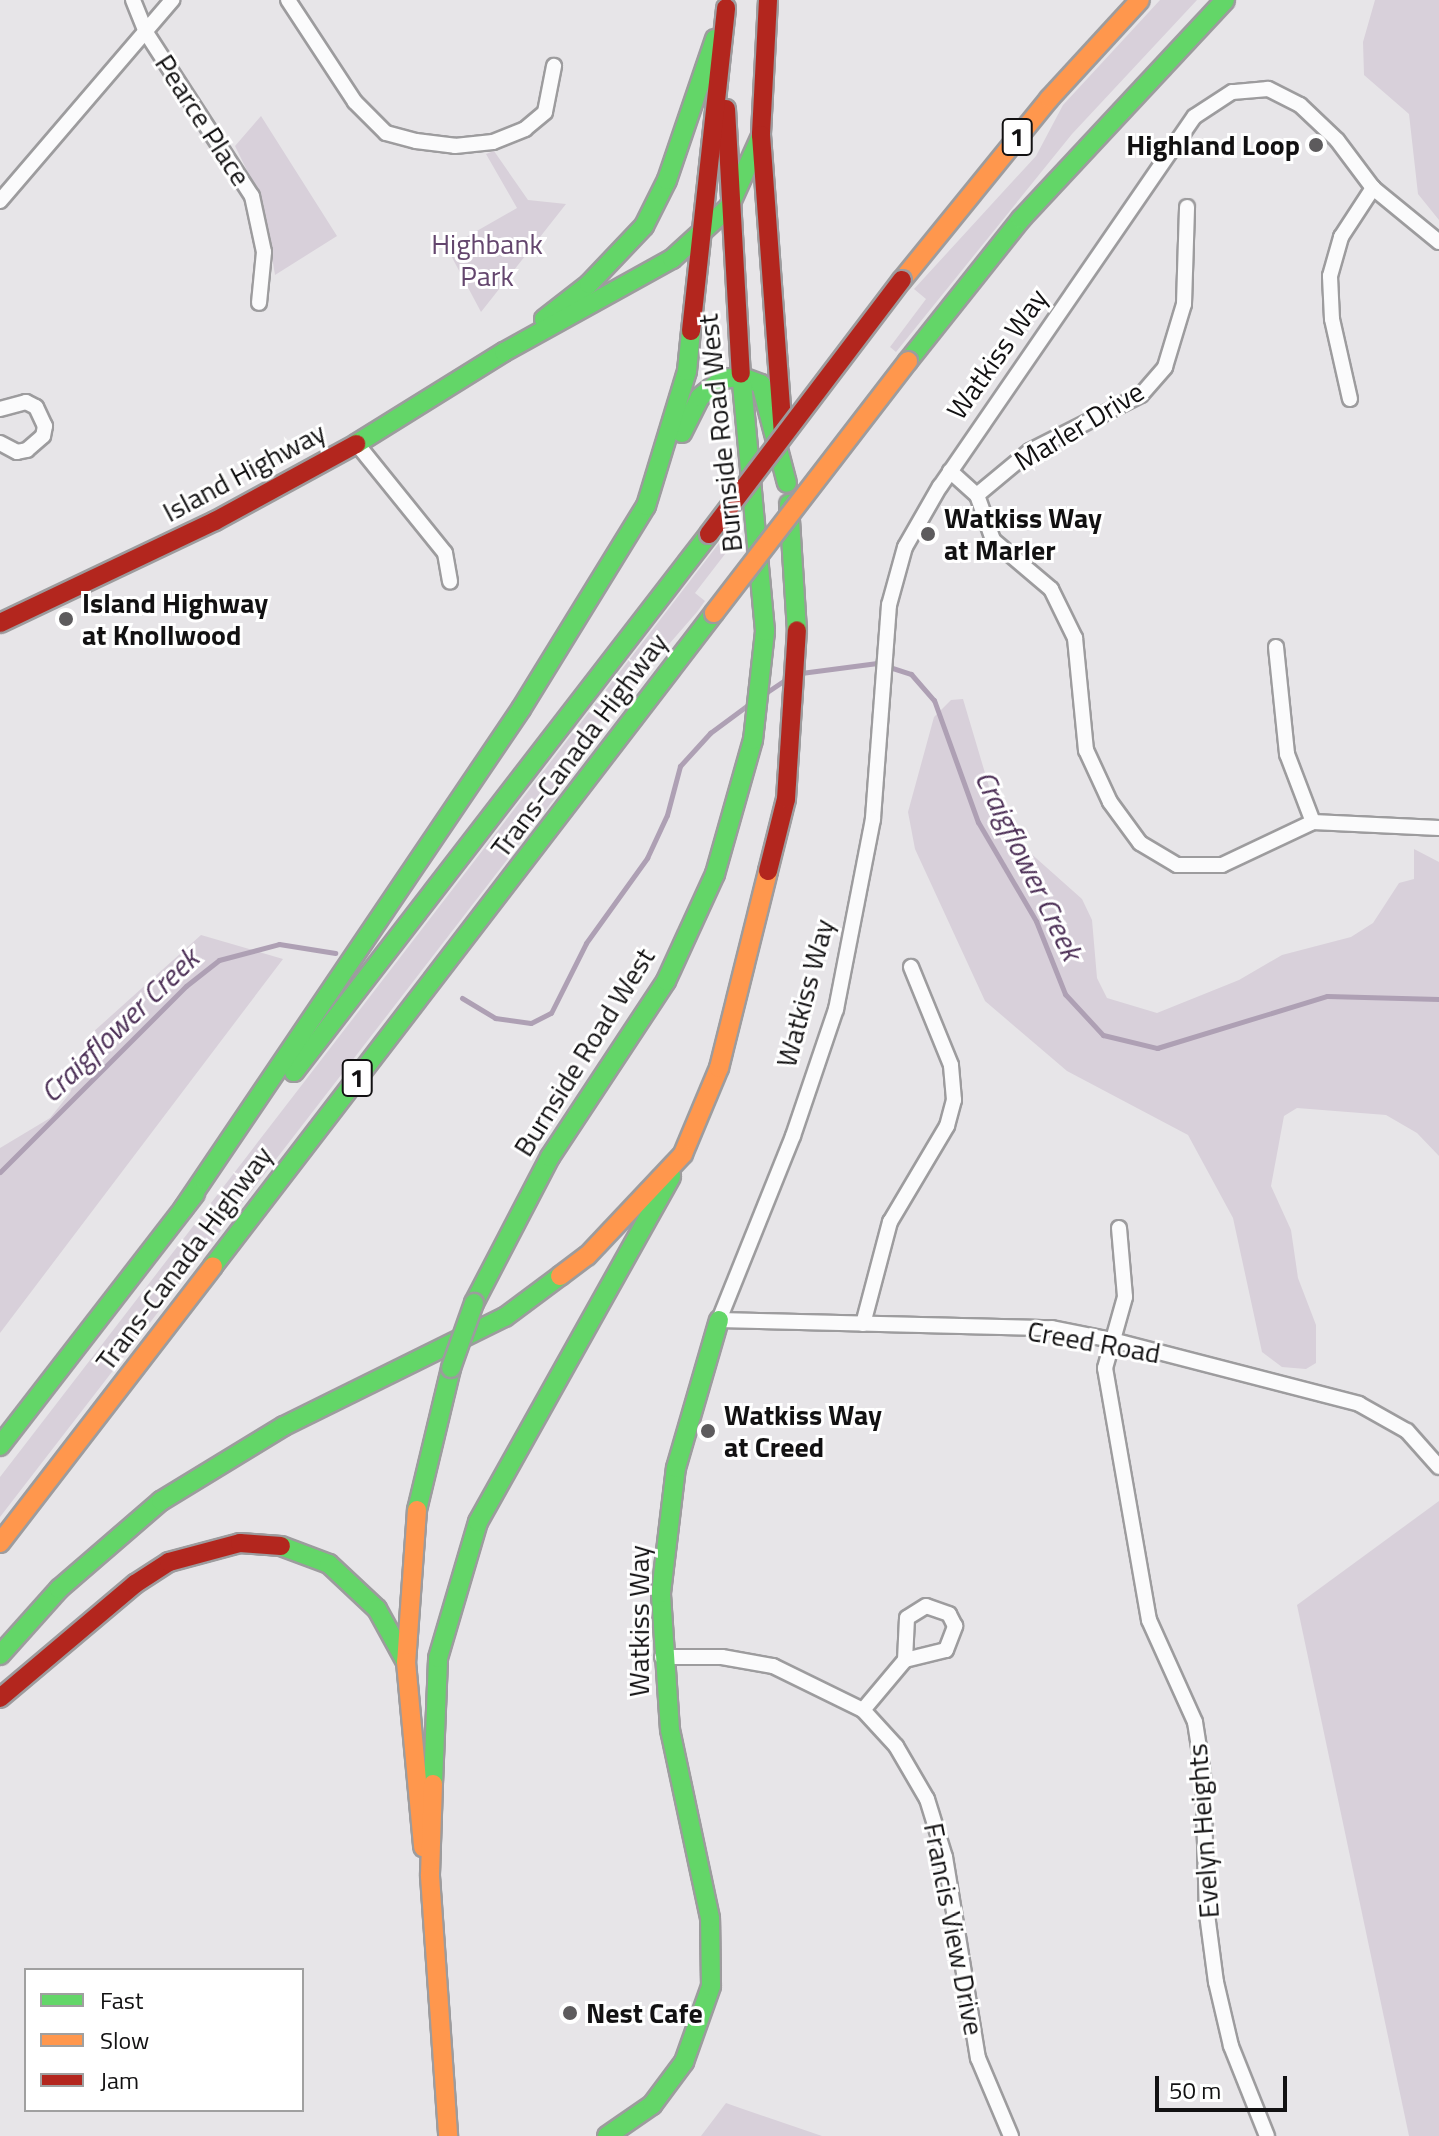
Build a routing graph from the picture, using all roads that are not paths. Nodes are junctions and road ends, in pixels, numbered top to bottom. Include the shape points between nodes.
1 (133, 0) edge
2 (172, 0) edge
3 (288, 0) edge
4 (768, 0) edge
5 (1140, 0) edge
6 (1225, 0) edge
7 (727, 4) edge
8 (147, 34) junction
9 (554, 66) dead end
10 (761, 135) junction
11 (1373, 188) junction
12 (0, 201) edge
13 (729, 207) junction
14 (1187, 207) dead end
15 (702, 236) junction
16 (1439, 242) edge
17 (259, 303) dead end
18 (504, 352) junction
19 (742, 377) junction
20 (1350, 399) dead end
21 (0, 409) edge
22 (0, 443) edge
23 (357, 444) junction
24 (950, 471) junction
25 (787, 483) junction
26 (977, 495) junction
27 (646, 506) junction
28 (450, 582) dead end
29 (0, 623) edge
30 (1276, 647) dead end
31 (1313, 822) junction
32 (1439, 828) edge
33 (911, 967) dead end
34 (683, 1154) junction
35 (183, 1209) junction
36 (1119, 1228) dead end
37 (719, 1320) junction
38 (863, 1324) junction
39 (1116, 1341) junction
40 (0, 1446) edge
41 (1439, 1467) edge
42 (0, 1543) edge
43 (0, 1655) edge
44 (662, 1657) junction
45 (905, 1660) dead end
46 (406, 1662) junction
47 (0, 1698) edge
48 (863, 1710) junction
49 (430, 1876) junction
50 (448, 2136) edge
51 (607, 2136) edge
52 (1011, 2136) edge
53 (1267, 2136) edge

1 - 8 street, Pearce Place
2 - 8 street
3 - 9 street via 355,102 386,133 416,141 455,146 493,142 525,129 545,112
4 - 10 main road, Island Highway
5 - 35 main road, Trans-Canada Highway / 1, bridge via 1001,156 902,280
6 - 42 main road, Trans-Canada Highway / 1, bridge via 1137,88 1021,219 908,361
7 - 13 main road, Burnside Road West
7 - 15 main road
7 - 18 main road, Island Highway via 667,180 644,226 589,284
8 - 12 street
8 - 17 street, Pearce Place via 252,196 264,252
10 - 13 main road, Island Highway
10 - 25 main road, Burnside Road West
11 - 16 street, Watkiss Way
11 - 20 street via 1341,237 1330,276 1332,319
11 - 24 street, Watkiss Way via 1316,117 1279,93 1250,88 1214,101 1194,117
13 - 15 main road, Island Highway
13 - 19 main road, Burnside Road West
14 - 26 street, Marler Drive via 1184,304 1165,367 1141,395 1030,451
15 - 18 main road, Island Highway via 638,280
15 - 27 main road via 687,371
18 - 23 main road, Island Highway
19 - 25 main road via 761,384
19 - 27 main road via 722,379 700,397
19 - 46 main road, Burnside Road West, bridge via 765,631 753,740 715,874 666,981 550,1157 474,1303 451,1368 419,1496
21 - 22 street via 26,402 36,407 45,426 43,436 27,450 17,452
23 - 28 street via 445,553
23 - 29 main road, Island Highway via 215,521
24 - 26 street
24 - 37 street, Watkiss Way via 905,547 889,629 873,819 836,1009 793,1136
25 - 34 main road, Burnside Road West via 796,642 786,799 758,928 719,1068
26 - 31 street via 993,540 1051,589 1075,638 1086,750 1110,802 1140,843 1177,865 1222,865
27 - 35 main road via 521,709
30 - 31 street via 1287,754
31 - 32 street
33 - 38 street via 951,1065 954,1100 947,1126 890,1222
34 - 43 main road via 587,1256 505,1317 284,1426 161,1501 59,1589
34 - 49 main road, Burnside Road West via 478,1522 438,1658
35 - 40 main road, Trans-Canada Highway / 1
36 - 39 street, Evelyn Heights via 1125,1297
37 - 38 street, Creed Road
37 - 44 main road, Watkiss Way via 676,1468 661,1593
38 - 39 street, Creed Road via 1052,1328
39 - 41 street, Creed Road via 1359,1404 1407,1431
39 - 53 street, Evelyn Heights via 1105,1368 1141,1582 1149,1620 1195,1722 1203,1773 1207,1914 1216,1982 1231,2046
44 - 48 street, Francis View Drive via 722,1657 773,1666
44 - 51 main road, Watkiss Way via 670,1730 710,1918 711,1986 684,2062 652,2105
45 - 48 street
46 - 47 main road via 377,1609 329,1564 275,1544 240,1543 169,1562 135,1584
46 - 49 main road, Burnside Road West via 417,1821
48 - 52 street, Francis View Drive via 896,1746 927,1799 945,1857 978,2058
49 - 50 main road, Burnside Road West

